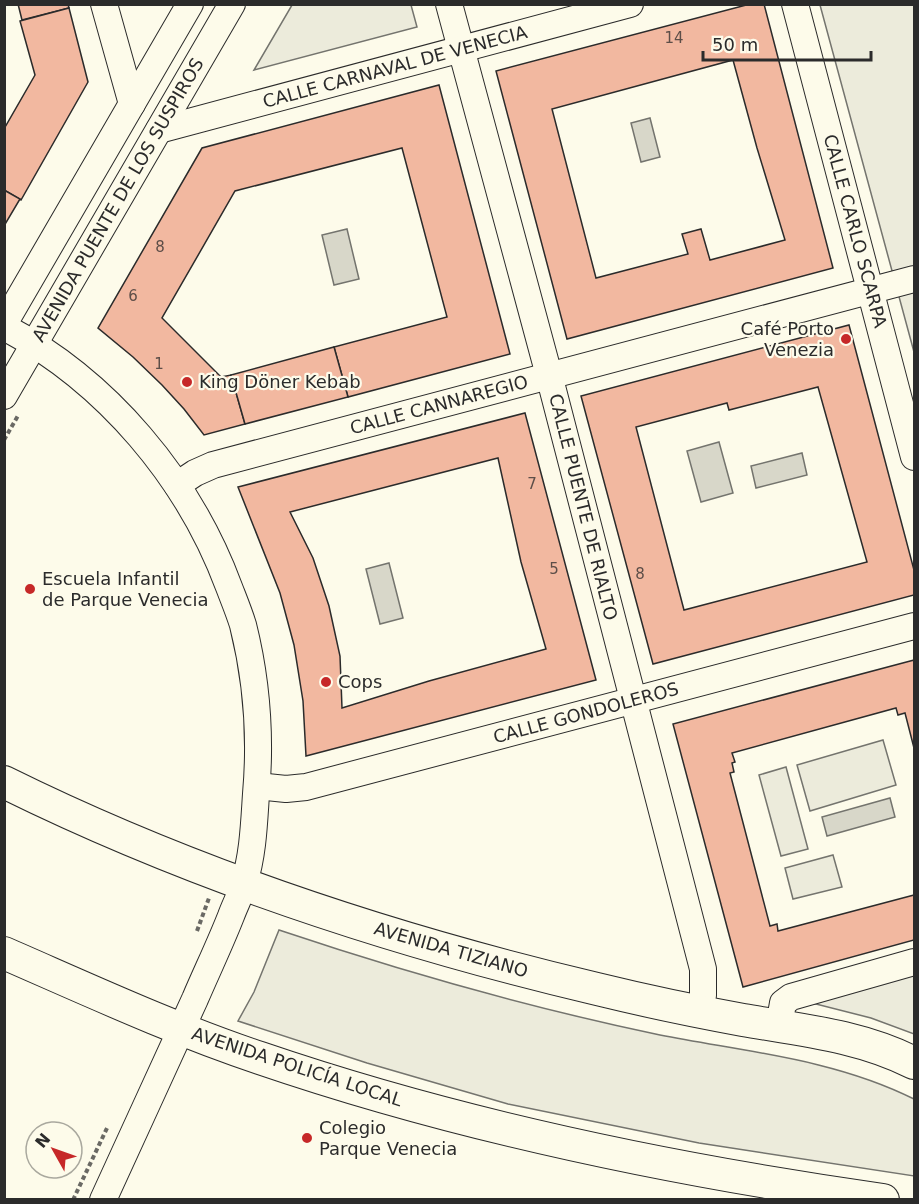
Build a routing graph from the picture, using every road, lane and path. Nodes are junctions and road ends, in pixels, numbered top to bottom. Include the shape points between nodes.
1 (104, 4) edge
2 (190, 4) edge
3 (232, 4) edge
4 (449, 4) edge
5 (630, 4) edge
6 (795, 4) edge
7 (461, 50) junction
8 (132, 104) junction
9 (159, 130) junction
10 (915, 279) edge
11 (871, 291) junction
12 (4, 325) edge
13 (35, 344) junction
14 (549, 375) junction
15 (4, 396) edge
16 (915, 457) edge
17 (177, 485) junction
18 (915, 626) edge
19 (632, 701) junction
20 (4, 782) edge
21 (257, 786) junction
22 (231, 879) junction
23 (194, 938) dead end
24 (4, 953) edge
25 (915, 962) edge
26 (700, 1012) junction
27 (779, 1026) junction
28 (181, 1029) junction
29 (915, 1063) edge
30 (113, 1116) dead end
31 (73, 1200) edge
32 (103, 1200) edge
33 (883, 1200) edge

1 - 8 street
2 - 8 street, AVENIDA PUENTE DE LOS SUSPIROS
3 - 9 street, AVENIDA PUENTE DE LOS SUSPIROS
4 - 7 street, CALLE PUENTE DE RIALTO
5 - 7 street, CALLE CARNAVAL DE VENECIA
6 - 11 street, CALLE CARLO SCARPA
7 - 9 street, CALLE CARNAVAL DE VENECIA
7 - 14 street, CALLE PUENTE DE RIALTO
8 - 12 street, AVENIDA PUENTE DE LOS SUSPIROS
9 - 13 street, AVENIDA PUENTE DE LOS SUSPIROS
10 - 11 street, CALLE CANNAREGIO
11 - 14 street, CALLE CANNAREGIO
11 - 16 street, CALLE CARLO SCARPA
12 - 13 street
13 - 15 street, AVENIDA PUENTE DE LOS SUSPIROS
13 - 17 street via 108,404
14 - 17 street, CALLE CANNAREGIO via 213,465
14 - 19 street, CALLE PUENTE DE RIALTO
17 - 21 street via 204,528 242,623 256,690
18 - 19 street, CALLE GONDOLEROS
19 - 21 street, CALLE GONDOLEROS via 306,787
19 - 26 street, CALLE PUENTE DE RIALTO via 703,969
20 - 22 main road, AVENIDA TIZIANO via 71,815
21 - 22 street via 252,850
22 - 23 path
22 - 26 main road, AVENIDA TIZIANO via 322,912 491,963
22 - 28 street
24 - 28 main road, AVENIDA POLICÍA LOCAL
25 - 27 street via 791,997 783,1002
26 - 27 main road, AVENIDA TIZIANO
27 - 29 main road, AVENIDA TIZIANO via 849,1038
28 - 32 street
28 - 33 main road, AVENIDA POLICÍA LOCAL via 296,1070 502,1129 638,1160
30 - 31 path

